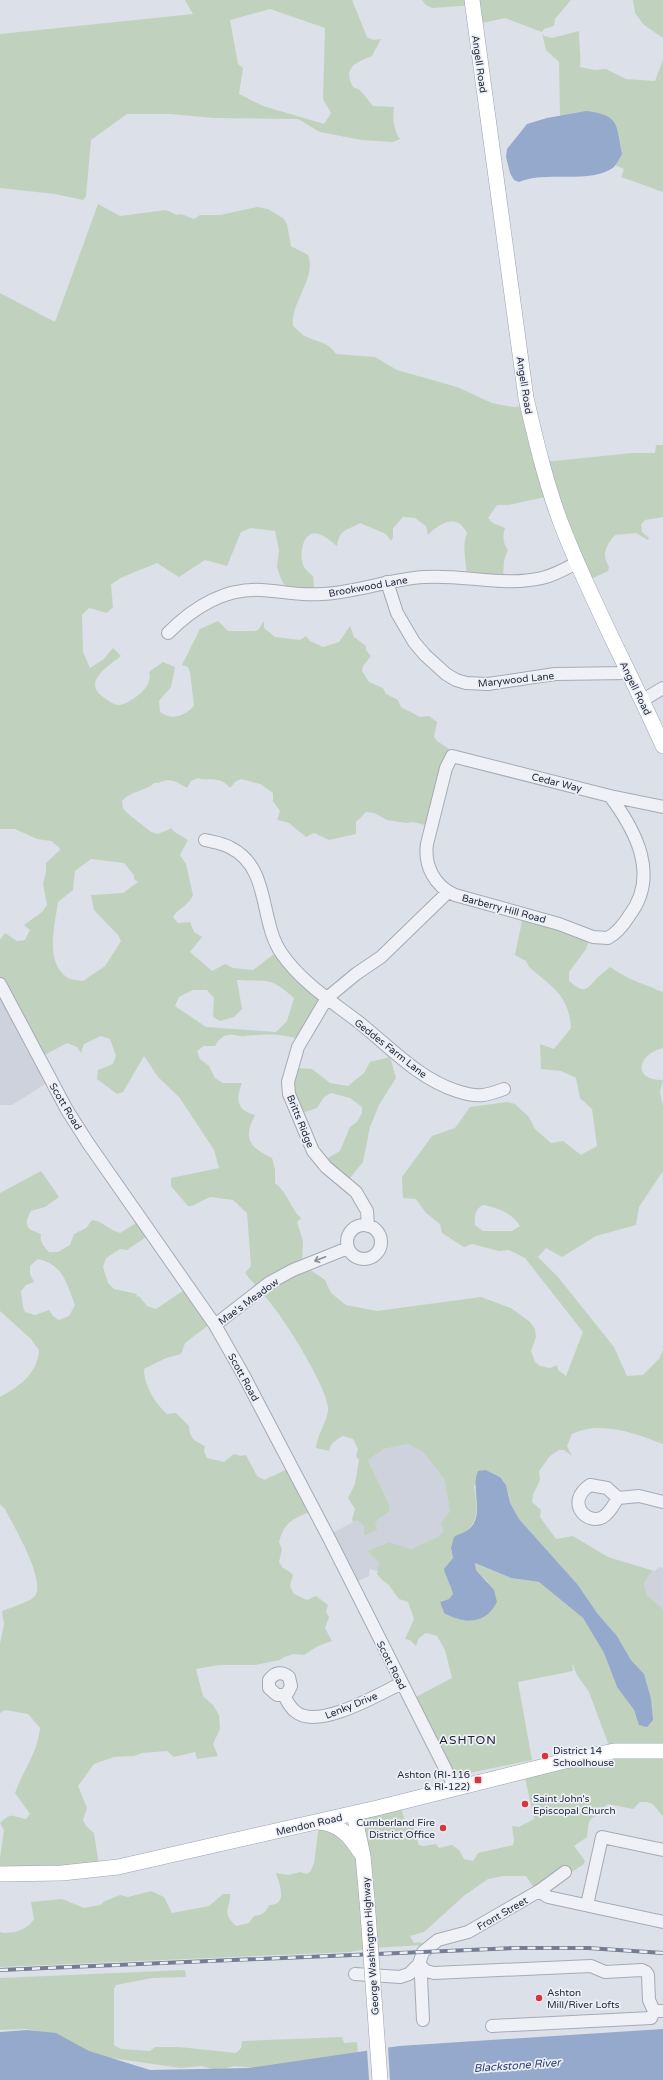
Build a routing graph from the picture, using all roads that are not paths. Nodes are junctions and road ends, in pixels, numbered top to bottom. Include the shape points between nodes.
1 (472, 0) edge
2 (578, 562) junction
3 (387, 582) junction
4 (168, 633) dead end
5 (628, 673) junction
6 (663, 688) edge
7 (643, 700) junction
8 (663, 746) edge
9 (452, 756) joint
10 (610, 796) junction
11 (663, 807) edge
12 (205, 840) dead end
13 (448, 892) junction
14 (0, 984) edge
15 (327, 998) junction
16 (504, 1089) dead end
17 (368, 1226) junction
18 (348, 1248) junction
19 (215, 1325) junction
20 (618, 1498) dead end
21 (663, 1502) edge
22 (402, 1683) junction
23 (284, 1695) dead end
24 (663, 1750) edge
25 (455, 1788) junction
26 (354, 1814) junction
27 (312, 1822) junction
28 (663, 1850) edge
29 (363, 1856) junction
30 (565, 1872) dead end
31 (0, 1874) edge
32 (539, 1891) junction
33 (588, 1905) junction
34 (663, 1922) edge
35 (419, 1964) junction
36 (355, 1974) dead end
37 (658, 2011) edge
38 (423, 2020) dead end
39 (492, 2026) dead end
40 (380, 2080) edge

1 - 2 main road, Angell Road via 526,398 552,496
2 - 3 street, Brookwood Lane via 542,578 506,581 425,577
2 - 5 main road, Angell Road
3 - 4 street, Brookwood Lane via 322,594 260,590 233,593 208,602 189,613
3 - 5 street, Marywood Lane via 396,614 414,642 446,674 466,684 488,684 555,674
5 - 7 main road, Angell Road
6 - 7 street
7 - 8 main road, Angell Road
9 - 10 street, Cedar Way
9 - 13 street, Barberry Hill Road via 446,768 425,855 432,874
10 - 11 street, Cedar Way
10 - 13 street, Barberry Hill Road via 640,848 644,884 635,909 608,938 593,937 559,924
12 - 15 street, Geddes Farm Lane via 233,848 248,863 256,874 263,893 268,925 280,952
13 - 15 street, Britts Ridge via 380,957
14 - 19 street, Scott Road via 80,1130
15 - 16 street, Geddes Farm Lane via 412,1066 441,1085 484,1096
15 - 17 street, Britts Ridge via 298,1047 288,1082 289,1094 313,1151 326,1167 356,1192 367,1211
17 - 18 street via 360,1226 349,1234
17 - 18 street via 379,1235 381,1243 374,1256 358,1259
18 -> 19 street, Mae's Meadow via 293,1270 269,1284
19 - 22 street, Scott Road via 323,1527
20 - 21 street via 639,1496
22 - 23 street, Lenky Drive via 355,1705 320,1717 297,1713
22 - 25 street, Scott Road
24 - 25 main road, Mendon Road via 614,1751
25 - 26 main road, Mendon Road
26 - 27 main road, Mendon Road
26 - 29 main road, George Washington Highway
27 - 29 main road via 327,1823 339,1828
27 - 31 main road, Mendon Road via 118,1867 62,1873
28 - 33 street via 602,1837
29 - 40 main road, George Washington Highway, bridge
30 - 32 street
32 - 33 street, Front Street via 548,1896
32 - 35 street, Front Street via 468,1932 438,1940 422,1952
33 - 34 street, Front Street
35 - 36 street, Front Street via 409,1974 400,1978
35 - 37 street via 426,1971 434,1973 591,1966 605,1972 642,1970 648,1975 649,2000
35 - 38 street
37 - 39 street via 651,2018

